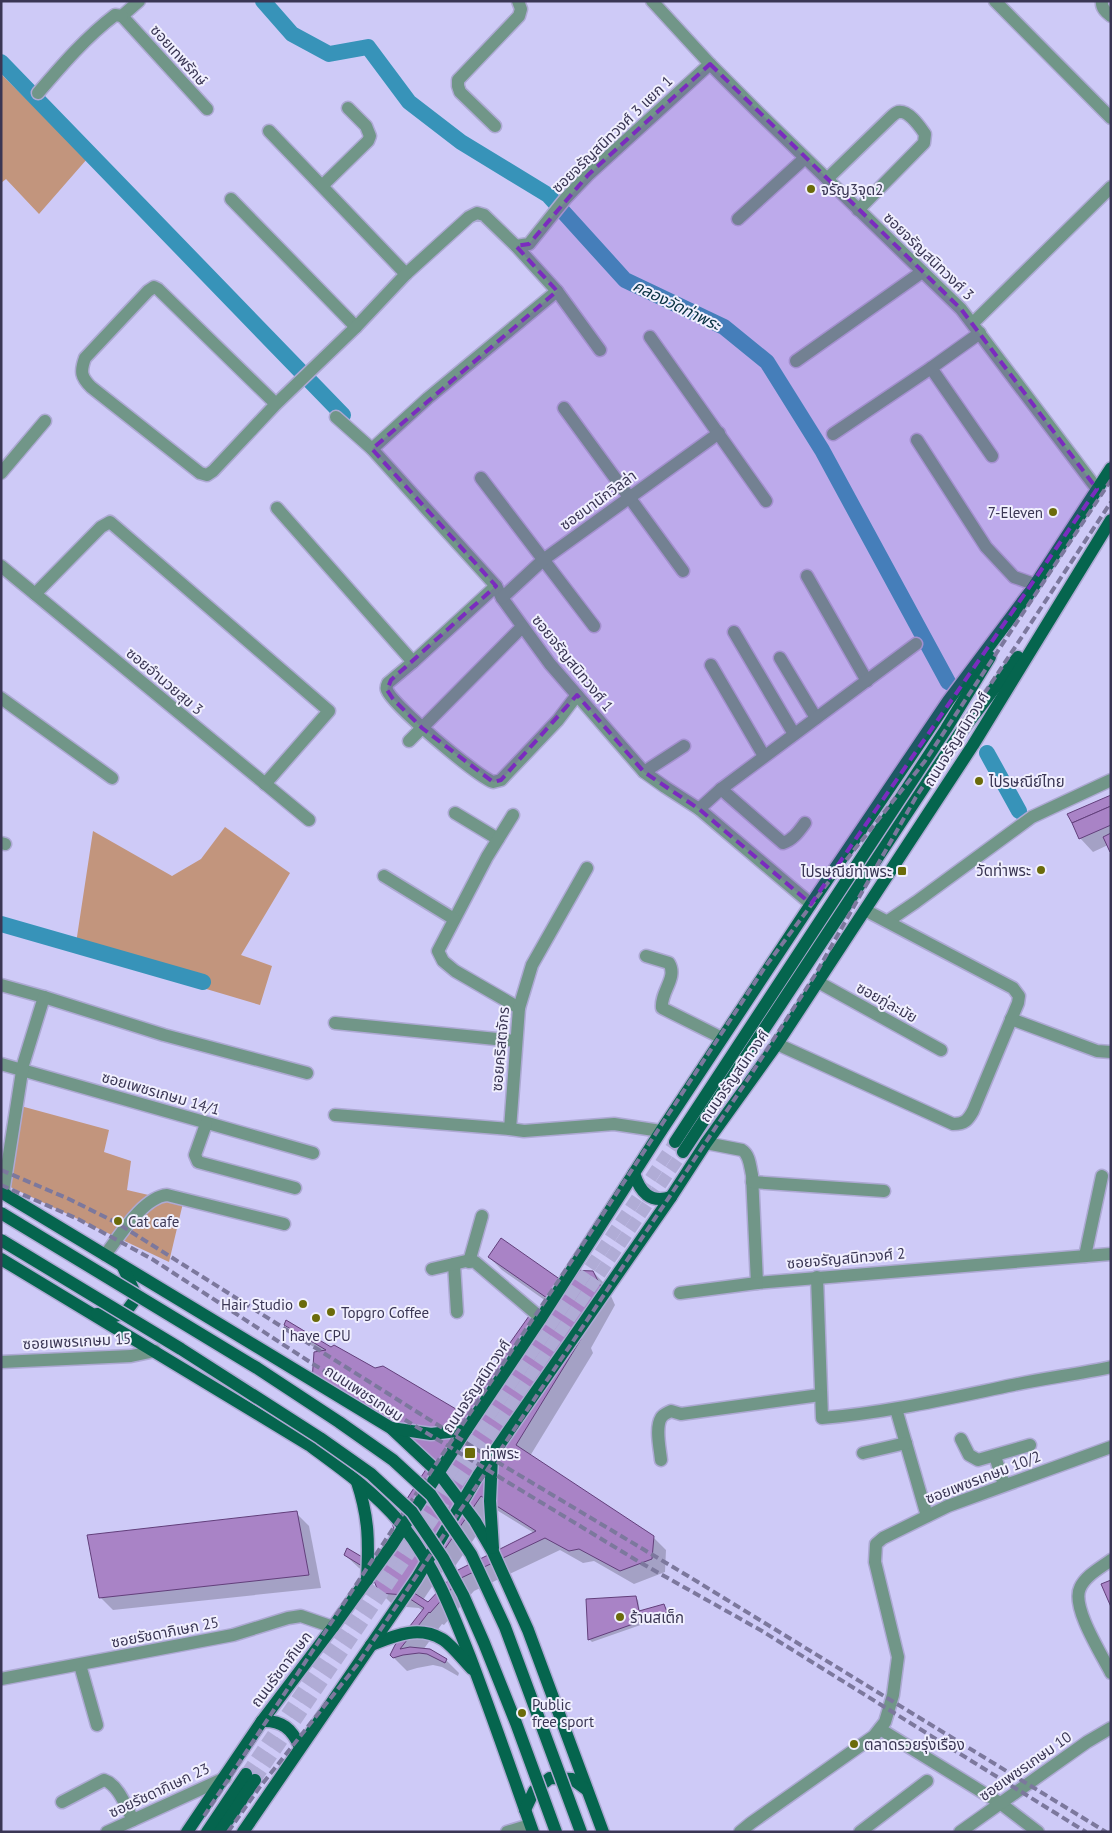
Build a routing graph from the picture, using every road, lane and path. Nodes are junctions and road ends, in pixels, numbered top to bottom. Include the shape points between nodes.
1 (140, 1) edge
2 (518, 1) edge
3 (652, 1) edge
4 (995, 1) edge
5 (1102, 1) edge
6 (122, 16) junction
7 (1111, 16) edge
8 (710, 64) junction
9 (38, 94) dead end
10 (348, 108) dead end
11 (207, 110) dead end
12 (1111, 118) edge
13 (496, 126) dead end
14 (269, 131) dead end
15 (805, 158) junction
16 (827, 179) junction
17 (322, 186) junction
18 (1111, 186) edge
19 (231, 199) dead end
20 (858, 210) junction
21 (738, 219) dead end
22 (516, 246) junction
23 (922, 272) junction
24 (406, 274) junction
25 (557, 291) junction
26 (356, 327) junction
27 (976, 328) junction
28 (650, 337) dead end
29 (600, 350) dead end
30 (796, 361) dead end
31 (931, 368) junction
32 (276, 404) junction
33 (564, 408) dead end
34 (336, 417) dead end
35 (45, 421) dead end
36 (719, 433) junction
37 (833, 434) dead end
38 (917, 440) dead end
39 (372, 450) junction
40 (992, 456) dead end
41 (1111, 468) edge
42 (1, 472) edge
43 (481, 478) dead end
44 (1097, 489) junction
45 (629, 497) junction
46 (766, 501) dead end
47 (277, 508) dead end
48 (1111, 520) edge
49 (543, 560) junction
50 (1, 566) edge
51 (683, 571) dead end
52 (807, 576) dead end
53 (496, 586) junction
54 (1032, 588) junction
55 (36, 594) junction
56 (502, 598) junction
57 (1058, 605) junction
58 (594, 626) dead end
59 (522, 628) junction
60 (734, 632) dead end
61 (916, 644) dead end
62 (780, 658) dead end
63 (413, 662) junction
64 (711, 665) dead end
65 (867, 681) junction
66 (577, 695) junction
67 (1, 698) edge
68 (816, 718) junction
69 (422, 728) junction
70 (794, 734) junction
71 (409, 742) dead end
72 (684, 746) dead end
73 (764, 756) junction
74 (644, 772) junction
75 (112, 778) dead end
76 (1111, 780) edge
77 (265, 784) junction
78 (721, 788) junction
79 (699, 809) junction
80 (455, 813) dead end
81 (513, 815) dead end
82 (309, 820) dead end
83 (805, 823) dead end
84 (498, 838) junction
85 (587, 868) dead end
86 (384, 876) dead end
87 (811, 904) junction
88 (865, 910) junction
89 (454, 919) junction
90 (888, 921) junction
91 (646, 956) dead end
92 (818, 982) junction
93 (1, 986) edge
94 (44, 997) junction
95 (519, 1008) junction
96 (1012, 1019) junction
97 (336, 1023) dead end
98 (722, 1038) junction
99 (516, 1042) junction
100 (777, 1044) junction
101 (941, 1050) dead end
102 (1111, 1052) edge
103 (1, 1064) edge
104 (22, 1070) junction
105 (307, 1073) dead end
106 (335, 1115) dead end
107 (206, 1124) junction
108 (510, 1129) junction
109 (661, 1131) junction
110 (675, 1142) tunnel mouth
111 (706, 1143) junction
112 (683, 1152) tunnel mouth
113 (313, 1153) dead end
114 (634, 1173) junction
115 (1102, 1176) dead end
116 (752, 1182) junction
117 (295, 1188) dead end
118 (884, 1191) dead end
119 (2, 1192) edge
120 (671, 1197) junction
121 (1, 1214) edge
122 (482, 1216) dead end
123 (284, 1224) dead end
124 (1, 1240) edge
125 (1111, 1254) edge
126 (105, 1255) junction
127 (1085, 1256) junction
128 (1, 1259) edge
129 (469, 1262) junction
130 (454, 1264) junction
131 (124, 1267) junction
132 (432, 1269) dead end
133 (817, 1277) junction
134 (757, 1283) junction
135 (680, 1293) dead end
136 (456, 1312) dead end
137 (92, 1314) junction
138 (541, 1318) junction
139 (155, 1352) junction
140 (1, 1362) edge
141 (1111, 1367) edge
142 (820, 1395) junction
143 (896, 1409) junction
144 (391, 1428) junction
145 (466, 1430) junction
146 (961, 1438) dead end
147 (906, 1443) junction
148 (1030, 1445) dead end
149 (1111, 1447) edge
150 (863, 1454) dead end
151 (492, 1456) junction
152 (995, 1456) junction
153 (661, 1460) dead end
154 (438, 1472) junction
155 (356, 1479) junction
156 (1004, 1485) junction
157 (462, 1502) junction
158 (927, 1516) junction
159 (404, 1527) junction
160 (493, 1552) junction
161 (427, 1560) junction
162 (1111, 1560) edge
163 (367, 1580) junction
164 (333, 1627) junction
165 (371, 1645) junction
166 (80, 1665) junction
167 (1111, 1673) edge
168 (477, 1674) junction
169 (1, 1679) edge
170 (262, 1721) junction
171 (97, 1725) dead end
172 (1111, 1728) edge
173 (880, 1729) junction
174 (300, 1748) junction
175 (225, 1778) junction
176 (927, 1781) dead end
177 (587, 1790) junction
178 (62, 1802) dead end
179 (1000, 1803) junction
180 (525, 1810) junction
181 (133, 1820) junction
182 (531, 1828) edge
183 (107, 1832) edge
184 (187, 1832) edge
185 (207, 1832) edge
186 (220, 1832) edge
187 (243, 1832) edge
188 (506, 1832) edge
189 (556, 1832) edge
190 (581, 1832) edge
191 (603, 1832) edge
192 (740, 1832) edge
193 (860, 1832) edge
194 (960, 1832) edge
195 (1038, 1832) edge

1 - 6 street
2 - 13 street via 521,9 518,16 458,80 460,92
3 - 8 street, ซอยจรัญสนิทวงศ์ 3
4 - 12 street
5 - 7 street via 1105,11
6 - 9 street via 115,14 89,36
6 - 11 street, ซอยเทพรักษ์
8 - 15 street, ซอยจรัญสนิทวงศ์ 3
8 - 22 street, ซอยจรัญสนิทวงศ์ 3 แยก 1 via 588,175 529,244
10 - 17 street via 366,126 370,136
14 - 17 street
15 - 16 street, ซอยจรัญสนิทวงศ์ 3
15 - 21 street
16 - 20 street, ซอยจรัญสนิทวงศ์ 3
16 - 20 street via 898,112 906,113 920,127 925,134 924,143
17 - 24 street
18 - 27 street
19 - 26 street
20 - 23 street, ซอยจรัญสนิทวงศ์ 3
22 - 24 street via 484,215 477,214
22 - 25 street
23 - 27 street, ซอยจรัญสนิทวงศ์ 3
23 - 30 street
24 - 26 street
25 - 29 street
25 - 39 street via 428,398
26 - 32 street
27 - 31 street
27 - 44 street, ซอยจรัญสนิทวงศ์ 3
28 - 36 street
31 - 37 street
31 - 40 street
32 - 32 street via 154,287 85,358 81,369 81,375 91,387 200,473 207,475
33 - 45 street
34 - 39 street, ซอยจรัญสนิทวงศ์ 1
35 - 42 street
36 - 45 street, ซอยนานักวิลล่า
36 - 46 street
38 - 54 street via 986,547 1014,576
39 - 53 street, ซอยจรัญสนิทวงศ์ 1
41 - 44 main road, ถนนจรัญสนิทวงศ์
43 - 49 street
44 - 54 main road, ถนนจรัญสนิทวงศ์
45 - 49 street, ซอยนานักวิลล่า
45 - 51 street
47 - 63 street
48 - 57 main road, ถนนจรัญสนิทวงศ์
49 - 56 street, ซอยนานักวิลล่า
49 - 58 street
50 - 55 street, ซอยอำนวยสุข 3
52 - 65 street
53 - 56 street, ซอยจรัญสนิทวงศ์ 1
53 - 63 street
54 - 87 main road, ถนนจรัญสนิทวงศ์ via 948,701
54 - 110 main road, ถนนจรัญสนิทวงศ์ via 946,729
55 - 77 street, ซอยอำนวยสุข 3
55 - 77 street via 101,527 110,522 329,711
56 - 59 street, ซอยจรัญสนิทวงศ์ 1
57 - 88 main road, ถนนจรัญสนิทวงศ์ via 973,745
57 - 112 main road, ถนนจรัญสนิทวงศ์ via 958,736
59 - 66 street, ซอยจรัญสนิทวงศ์ 1
59 - 69 street
60 - 70 street
61 - 65 street
62 - 68 street
63 - 69 street via 388,683 387,690
64 - 73 street
65 - 68 street
66 - 69 street via 558,720 497,782 482,776
66 - 74 street, ซอยจรัญสนิทวงศ์ 1
67 - 75 street
68 - 70 street
69 - 71 street
70 - 73 street
72 - 74 street
73 - 78 street
74 - 79 street, ซอยจรัญสนิทวงศ์ 1
76 - 90 street via 1032,817
77 - 82 street, ซอยอำนวยสุข 3
78 - 79 street
78 - 83 street via 784,844
79 - 87 street, ซอยจรัญสนิทวงศ์ 1
80 - 84 street
81 - 84 street
84 - 89 street
85 - 95 street, ซอยคริสตจักร via 532,965
86 - 89 street
87 - 98 main road, ถนนจรัญสนิทวงศ์
88 - 90 street
88 - 92 main road, ถนนจรัญสนิทวงศ์
89 - 95 street via 438,951 443,961
90 - 96 street via 1013,988 1019,996
91 - 98 street via 669,963 673,969 661,1000 662,1008
92 - 100 main road, ถนนจรัญสนิทวงศ์
92 - 101 street, ซอยภู่ละมัย
93 - 94 street
94 - 104 street
94 - 105 street via 164,1035
95 - 99 street, ซอยคริสตจักร
96 - 100 street via 973,1111 962,1124 953,1124
96 - 102 street via 1097,1051
97 - 99 street
98 - 109 main road, ถนนจรัญสนิทวงศ์
99 - 108 street, ซอยคริสตจักร
100 - 111 main road, ถนนจรัญสนิทวงศ์
103 - 104 street, ซอยเพชรเกษม 14/1
104 - 107 street, ซอยเพชรเกษม 14/1
104 - 119 street
106 - 108 street
107 - 113 street, ซอยเพชรเกษม 14/1
107 - 117 street via 195,1155 198,1162
108 - 109 street via 524,1131 614,1124
109 - 114 main road, ถนนจรัญสนิทวงศ์
111 - 116 street via 746,1153
111 - 120 main road, ถนนจรัญสนิทวงศ์
114 - 120 main road via 637,1184 650,1197 657,1200
114 - 138 main road, ถนนจรัญสนิทวงศ์
115 - 127 street
116 - 118 street
116 - 134 street
119 - 126 main road, ถนนเพชรเกษม
120 - 151 main road, ถนนจรัญสนิทวงศ์
121 - 190 main road, bridge via 257,1368 393,1460 431,1495 471,1554 505,1627
122 - 129 street
123 - 126 street via 159,1195 142,1208
124 - 189 main road, bridge via 320,1438 371,1474 412,1512 463,1595
125 - 127 street, ซอยจรัญสนิทวงศ์ 2
126 - 131 main road, ถนนเพชรเกษม
127 - 133 street, ซอยจรัญสนิทวงศ์ 2
128 - 137 main road
129 - 130 street
129 - 138 street via 482,1267
130 - 132 street
130 - 136 street
131 - 137 main road via 134,1291 134,1301 126,1313 115,1316
131 - 144 main road, ถนนเพชรเกษม
133 - 134 street, ซอยจรัญสนิทวงศ์ 2
133 - 142 street
134 - 135 street, ซอยจรัญสนิทวงศ์ 2
137 - 139 main road
138 - 145 main road, ถนนจรัญสนิทวงศ์
139 - 140 street, ซอยเพชรเกษม 15
139 - 155 main road via 308,1445
141 - 143 street
142 - 143 street via 822,1418
142 - 153 street via 664,1414 658,1430
143 - 147 street
144 - 145 main road via 431,1434
144 - 154 main road, ถนนเพชรเกษม
145 - 154 main road, ถนนจรัญสนิทวงศ์
146 - 152 street via 971,1458 978,1460
147 - 150 street
147 - 158 street
148 - 152 street
149 - 156 street, ซอยเพชรเกษม 10/2
151 - 157 main road, ถนนจรัญสนิทวงศ์
151 - 160 main road
152 - 156 street
154 - 157 main road, ถนนเพชรเกษม
154 - 159 main road, ถนนจรัญสนิทวงศ์
155 - 159 main road
155 - 163 main road via 364,1503 369,1538
156 - 158 street, ซอยเพชรเกษม 10/2
157 - 160 main road, ถนนเพชรเกษม
157 - 161 main road, ถนนจรัญสนิทวงศ์
158 - 173 street, ซอยเพชรเกษม 10/2 via 876,1544 875,1562 898,1657 893,1695
159 - 161 main road
159 - 163 main road, ถนนรัชดาภิเษก
160 - 177 main road, ถนนเพชรเกษม via 528,1630
161 - 165 main road
161 - 168 main road
162 - 167 street via 1088,1577 1079,1589 1077,1600 1080,1613
163 - 164 main road, ถนนรัชดาภิเษก
164 - 166 street, ซอยรัชดาภิเษก 25 via 301,1616 233,1635
164 - 170 main road, ถนนรัชดาภิเษก
165 - 168 main road via 401,1634 422,1632 442,1639
165 - 174 main road
166 - 169 street, ซอยรัชดาภิเษก 25
166 - 171 street
168 - 180 main road
170 - 174 main road via 286,1726 296,1737
170 - 175 main road, ถนนรัชดาภิเษก
172 - 179 street, ซอยเพชรเกษม 10
173 - 179 street
173 - 192 street, ซอยเพชรเกษม 10/2
174 - 187 main road
175 - 181 street, ซอยรัชดาภิเษก 23
175 - 184 main road, ถนนรัชดาภิเษก
176 - 193 street
177 - 180 main road via 572,1779 550,1778 534,1791
177 - 191 main road, ถนนเพชรเกษม
178 - 181 street via 104,1780 111,1782 117,1790
179 - 194 street, ซอยเพชรเกษม 10
179 - 195 street
180 - 182 main road
181 - 183 street, ซอยรัชดาภิเษก 23
182 - 188 street
185 - 186 main road via 251,1777

